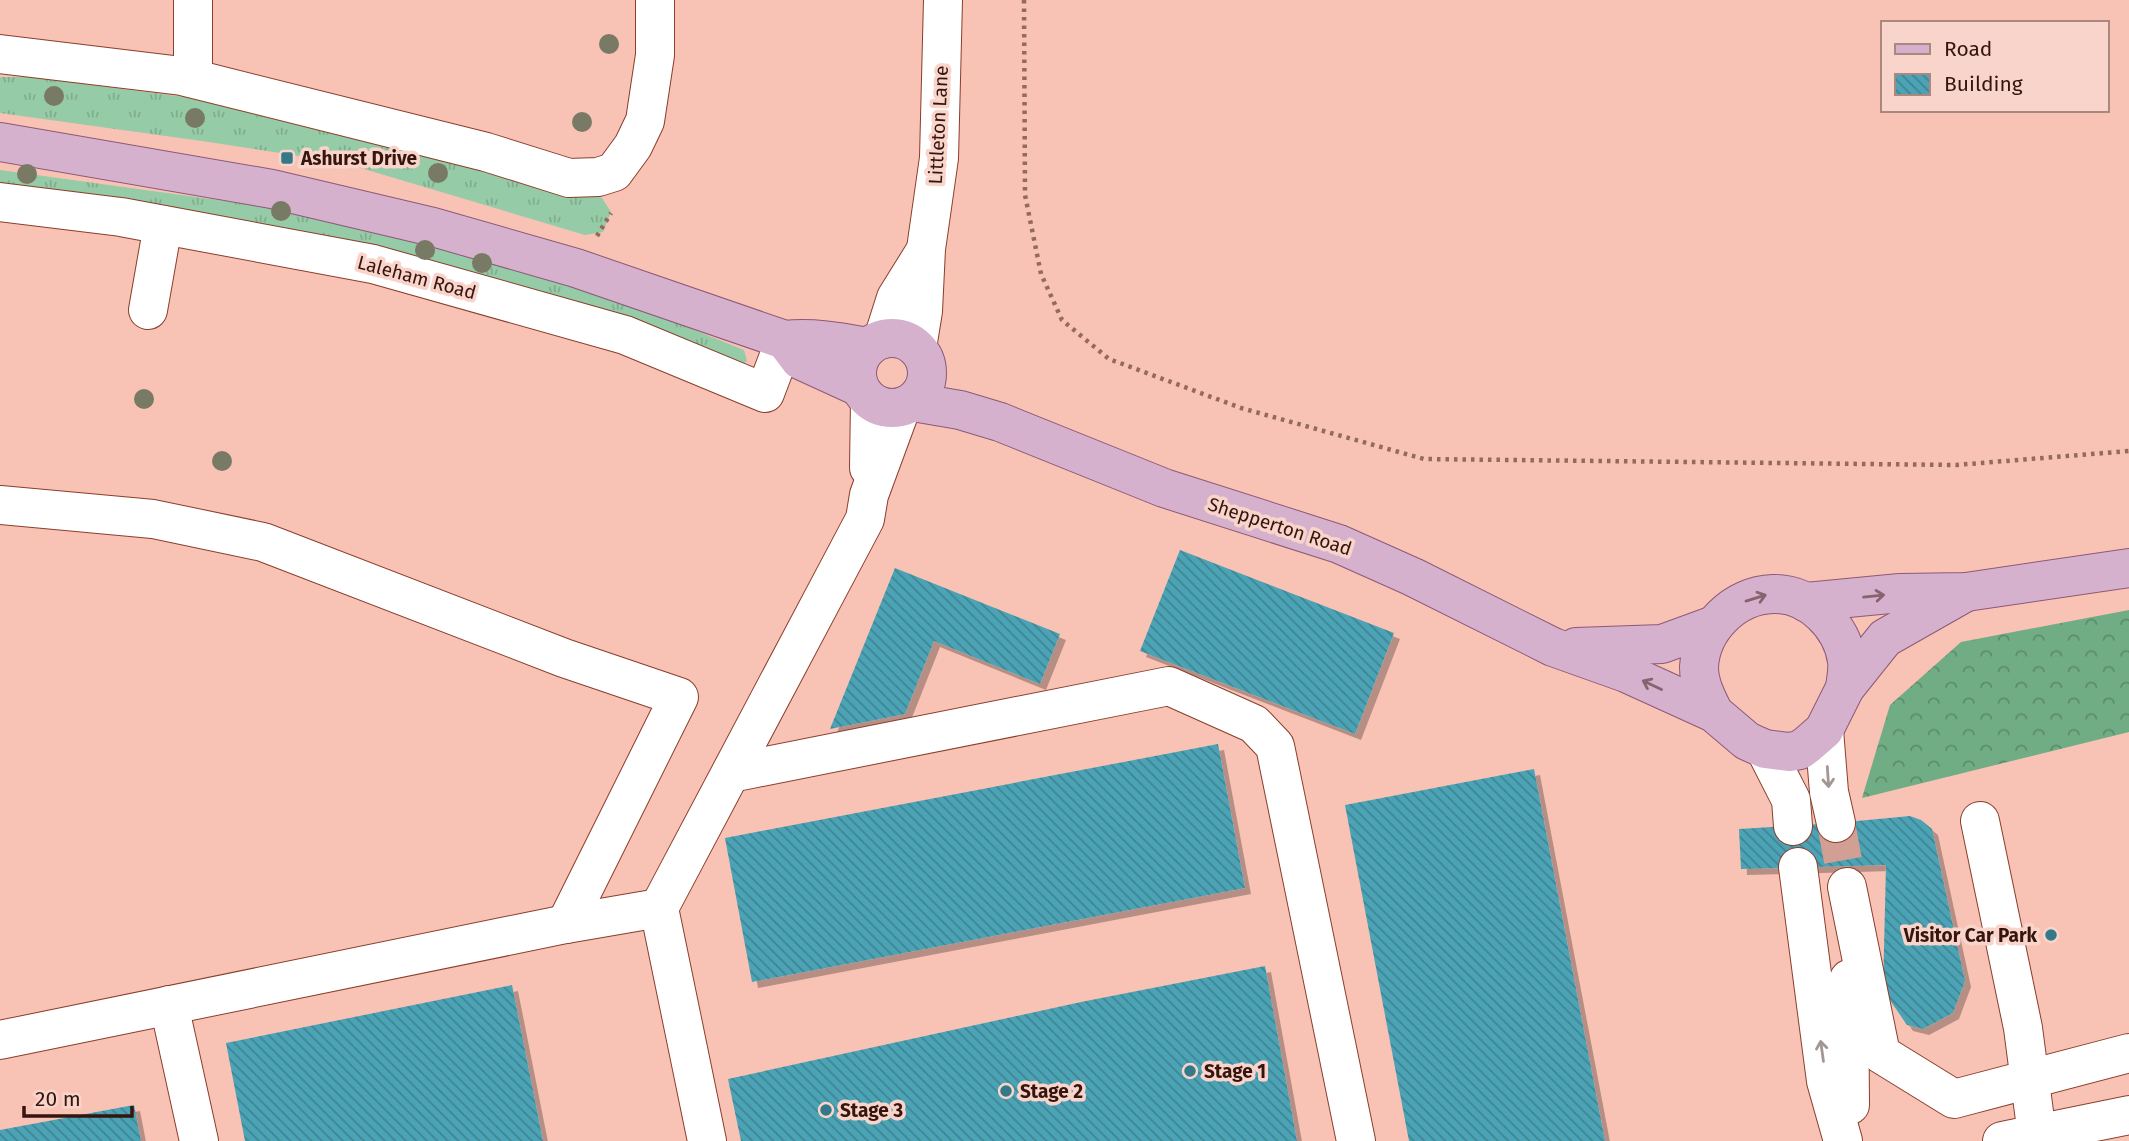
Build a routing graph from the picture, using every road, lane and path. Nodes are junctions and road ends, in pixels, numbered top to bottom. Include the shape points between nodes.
1 (193, 0) edge
2 (655, 0) edge
3 (943, 0) edge
4 (1024, 0) edge
5 (0, 54) edge
6 (193, 78) junction
7 (0, 142) edge
8 (614, 172) junction
9 (0, 202) edge
10 (163, 225) junction
11 (576, 268) junction
12 (148, 310) dead end
13 (785, 340) junction
14 (892, 376) junction
15 (2129, 450) edge
16 (0, 505) edge
17 (2129, 568) edge
18 (1966, 592) junction
19 (1806, 602) junction
20 (1714, 625) junction
21 (1553, 648) junction
22 (1845, 688) junction
23 (1714, 713) junction
24 (1824, 730) junction
25 (1765, 749) junction
26 (731, 773) junction
27 (1980, 821) dead end
28 (1836, 823) tunnel mouth
29 (1793, 826) tunnel mouth
30 (1798, 867) dead end
31 (659, 908) junction
32 (566, 924) junction
33 (169, 1005) junction
34 (0, 1040) edge
35 (2129, 1053) edge
36 (2029, 1079) junction
37 (2129, 1115) edge
38 (2020, 1138) edge
39 (199, 1141) edge
40 (707, 1141) edge
41 (1356, 1141) edge
42 (1843, 1141) edge
43 (1850, 1141) edge

1 - 6 street
2 - 8 street via 655,55 645,121
3 - 14 street, Littleton Lane via 939,158 926,249 896,298
4 - 15 path via 1025,195 1041,274 1062,320 1109,359 1241,408 1424,459 1955,465
5 - 6 street
6 - 8 street via 486,152 569,178
7 - 11 main road via 272,189 433,227
8 - 11 path via 615,207
9 - 10 street, Laleham Road
10 - 12 street
10 - 13 street, Laleham Road via 373,264 506,301 625,335 765,393
11 - 13 main road
13 - 14 main road via 800,360
14 - 21 main road, Shepperton Road via 969,398 1000,422 1164,488 1339,544
14 - 26 street, Littleton Lane via 865,519
16 - 32 street via 153,519 263,542 679,697
17 - 18 main road, Shepperton Road
19 -> 18 main road, Shepperton Road
18 - 22 main road, Shepperton Road via 1885,638
20 -> 19 main road, Shepperton Road via 1732,607 1755,597 1774,593
19 - 22 main road, Shepperton Road via 1827,617 1841,638 1847,663
20 - 21 main road, Shepperton Road via 1662,644
20 - 23 main road, Shepperton Road via 1703,646 1699,669 1703,692
23 -> 21 main road, Shepperton Road via 1626,673
22 - 24 main road, Shepperton Road
23 - 25 main road, Shepperton Road via 1747,741
24 - 25 main road, Shepperton Road via 1800,750
24 -> 28 street
25 - 29 street via 1791,800
26 - 31 street, Littleton Lane
26 - 41 street via 1169,686 1254,724 1275,746
27 - 36 street via 2023,1028
42 -> 30 street via 1826,1081
31 - 32 street
31 - 40 street
32 - 33 street
33 - 34 street
33 - 39 street
35 - 36 street
36 - 38 street
36 - 43 street via 1954,1098 1881,1054 1845,876
37 - 38 street

